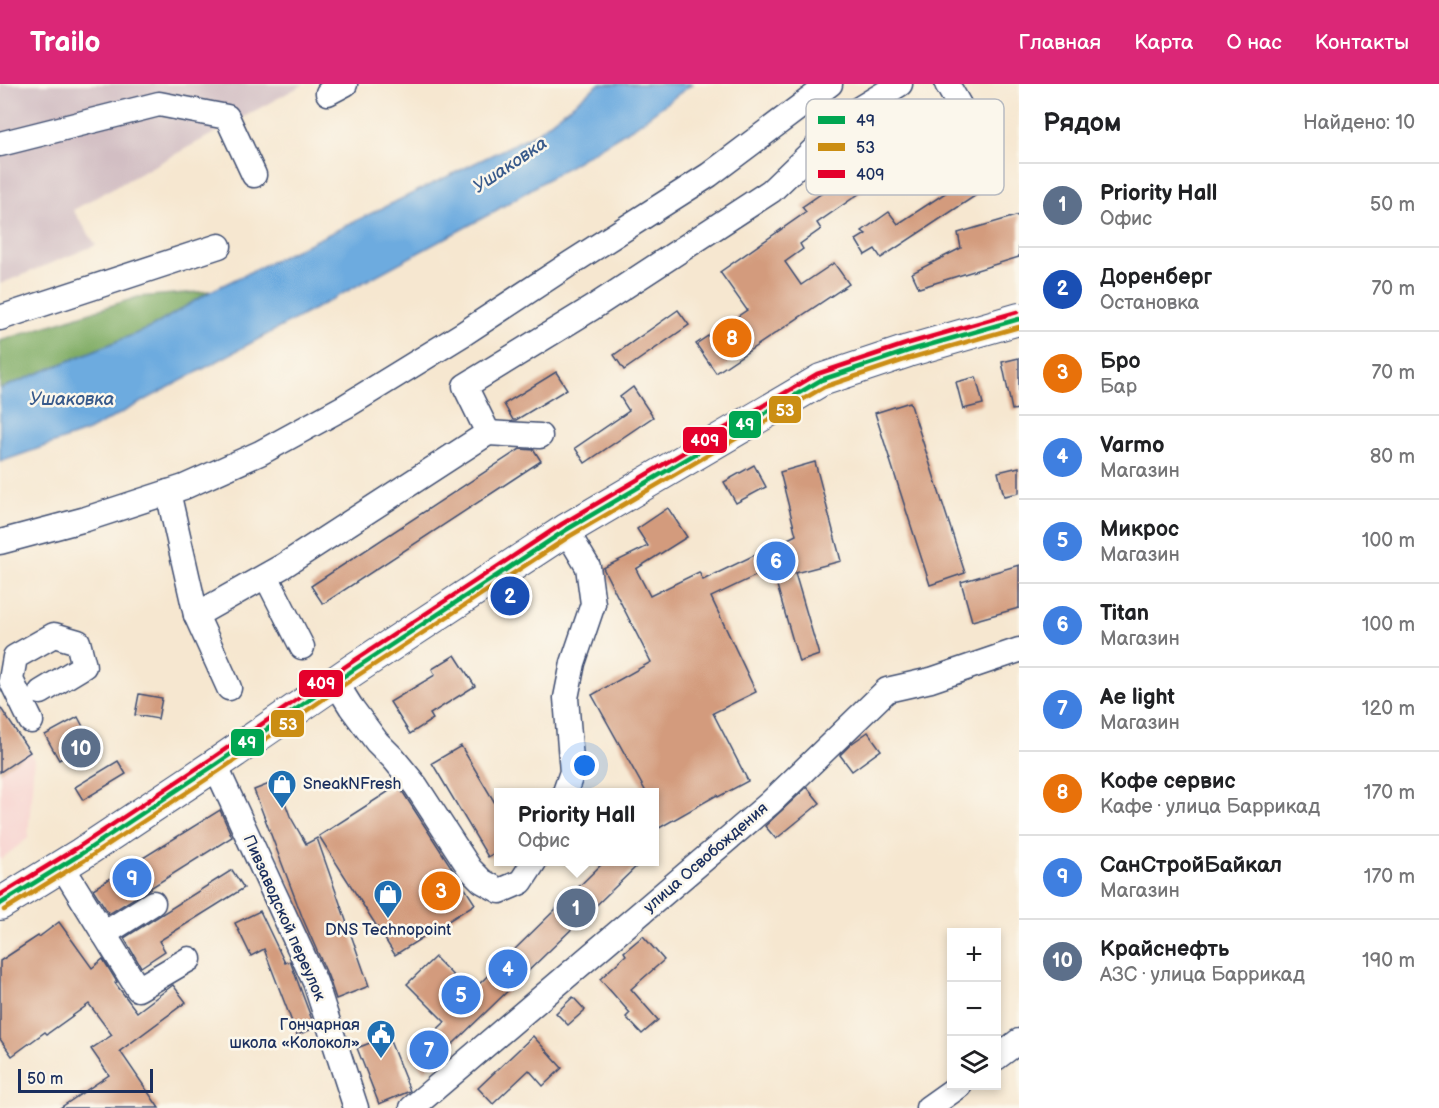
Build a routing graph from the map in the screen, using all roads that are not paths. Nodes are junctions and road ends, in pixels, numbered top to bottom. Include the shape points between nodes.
1 (830, 84) edge
2 (900, 84) edge
3 (947, 84) edge
4 (810, 99) edge
5 (875, 99) edge
6 (956, 99) edge
7 (806, 102) edge
8 (0, 144) edge
9 (806, 157) edge
10 (254, 175) dead end
11 (219, 246) dead end
12 (0, 318) edge
13 (1019, 319) edge
14 (488, 433) junction
15 (540, 436) dead end
16 (168, 492) junction
17 (566, 530) junction
18 (0, 542) edge
19 (266, 576) junction
20 (196, 615) junction
21 (302, 647) dead end
22 (1019, 650) edge
23 (336, 682) junction
24 (229, 688) dead end
25 (41, 692) dead end
26 (31, 721) dead end
27 (215, 765) junction
28 (566, 788) edge
29 (62, 866) junction
30 (531, 866) edge
31 (153, 903) dead end
32 (0, 904) edge
33 (104, 934) junction
34 (189, 959) dead end
35 (1019, 1041) edge
36 (1001, 1054) edge
37 (953, 1090) edge
38 (356, 1108) edge
39 (412, 1108) edge
40 (928, 1108) edge

1 - 4 street
2 - 5 street
3 - 6 street
7 - 16 street via 709,175 346,406 260,453
8 - 10 street via 159,104 227,117
9 - 14 street via 771,191 465,386
11 - 12 street
13 - 17 main road via 821,380
14 - 15 street
14 - 19 street
16 - 18 street
16 - 20 street
17 - 23 main road
17 - 28 street via 588,567 593,604 566,698 572,772
19 - 20 street
19 - 21 street
20 - 24 street
22 - 39 street, улица Освобождения via 931,680 887,690 770,803
23 - 27 main road
23 - 30 street via 482,881 500,891 521,882
25 - 26 street via 88,676 78,642 54,635 15,657 11,680
27 - 29 main road
27 - 38 street, Пивзаводской переулок via 315,982
29 - 32 main road
29 - 33 street
31 - 33 street
33 - 34 street via 138,989
35 - 36 street
37 - 40 street

